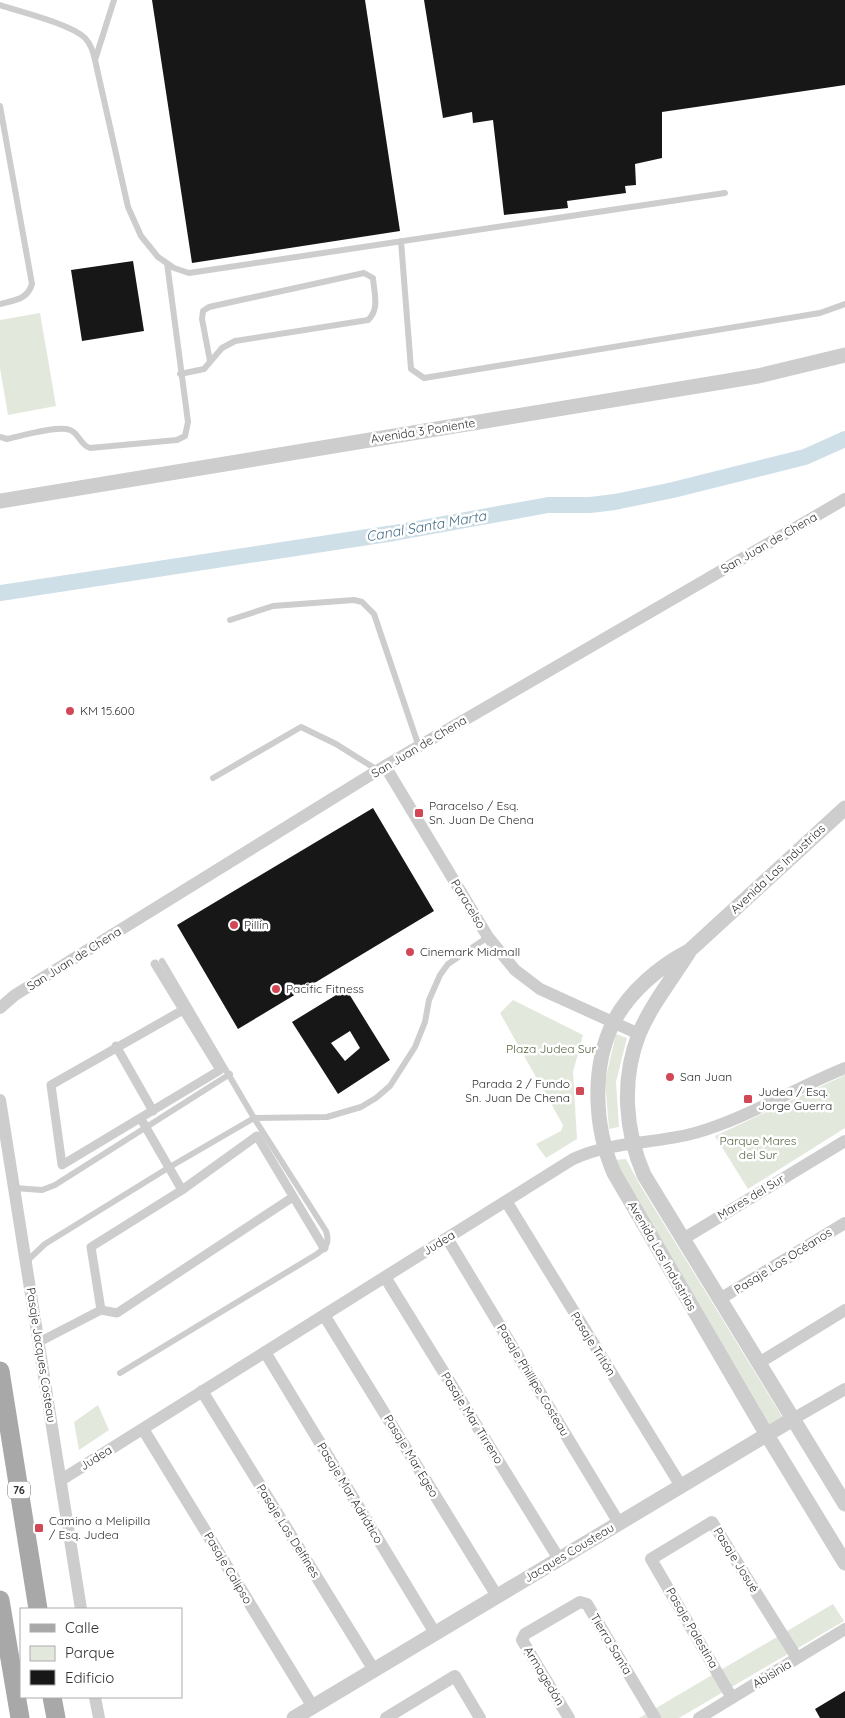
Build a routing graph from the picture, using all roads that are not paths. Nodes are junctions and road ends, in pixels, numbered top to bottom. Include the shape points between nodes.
1 (114, 0) edge
2 (0, 5) edge
3 (95, 60) junction
4 (0, 106) edge
5 (725, 193) dead end
6 (401, 241) junction
7 (167, 263) junction
8 (0, 304) edge
9 (845, 304) edge
10 (845, 355) edge
11 (210, 361) junction
12 (180, 374) junction
13 (0, 437) edge
14 (845, 499) edge
15 (0, 501) edge
16 (230, 620) dead end
17 (418, 747) junction
18 (382, 769) junction
19 (213, 778) dead end
20 (845, 808) edge
21 (488, 937) junction
22 (689, 951) junction
23 (158, 962) joint
24 (0, 1008) edge
25 (183, 1010) junction
26 (614, 1022) junction
27 (640, 1034) junction
28 (116, 1046) junction
29 (845, 1068) edge
30 (230, 1074) junction
31 (0, 1100) edge
32 (153, 1111) junction
33 (254, 1118) junction
34 (141, 1119) junction
35 (147, 1129) junction
36 (845, 1141) edge
37 (632, 1146) junction
38 (604, 1148) junction
39 (168, 1168) junction
40 (14, 1188) junction
41 (182, 1190) junction
42 (293, 1197) junction
43 (506, 1201) junction
44 (845, 1222) edge
45 (447, 1238) junction
46 (683, 1238) junction
47 (324, 1248) junction
48 (26, 1262) junction
49 (385, 1277) junction
50 (720, 1299) junction
51 (101, 1310) junction
52 (845, 1310) edge
53 (324, 1315) junction
54 (38, 1342) junction
55 (265, 1352) junction
56 (759, 1363) junction
57 (0, 1372) edge
58 (120, 1373) dead end
59 (845, 1389) edge
60 (202, 1391) junction
61 (794, 1419) junction
62 (143, 1429) junction
63 (767, 1435) junction
64 (61, 1480) junction
65 (681, 1486) junction
66 (845, 1504) edge
67 (620, 1523) junction
68 (651, 1559) joint
69 (559, 1560) junction
70 (845, 1563) edge
71 (496, 1596) junction
72 (0, 1600) edge
73 (38, 1608) edge
74 (81, 1608) edge
75 (845, 1629) edge
76 (436, 1633) junction
77 (525, 1634) joint
78 (797, 1658) junction
79 (374, 1670) junction
80 (52, 1698) edge
81 (95, 1698) edge
82 (732, 1698) junction
83 (313, 1707) junction
84 (20, 1718) edge
85 (56, 1718) edge
86 (99, 1718) edge
87 (294, 1718) edge
88 (386, 1718) edge
89 (480, 1718) edge
90 (569, 1718) edge
91 (655, 1718) edge
92 (699, 1718) edge

1 - 3 lane
2 - 3 lane via 71,29 84,38
3 - 7 lane via 128,207 141,236
4 - 8 lane via 32,284 29,293 22,298
5 - 6 lane
6 - 7 lane via 188,273
6 - 9 lane via 412,369 424,378 820,313
7 - 12 lane
10 - 15 street, Avenida 3 Poniente via 758,376
11 - 11 lane via 222,348 235,341 368,320 376,307 373,278 364,273 209,307 202,319
11 - 12 lane via 204,369
12 - 13 lane via 188,422 185,436 177,440 90,448 84,446 70,430 58,429 7,439
14 - 17 street, San Juan de Chena
16 - 17 lane via 273,606 362,602 374,614
17 - 18 street, San Juan de Chena
18 - 19 lane via 301,727
18 - 21 street, Paracelso
18 - 24 street, San Juan de Chena via 15,995
20 - 22 street, Avenida Las Industrias
21 - 26 street, Paracelso via 509,964 529,982
21 - 33 lane via 448,964 440,976 429,1000 415,1048 390,1086 362,1107 327,1117
22 - 26 street, Avenida Las Industrias via 660,968 624,1005
22 - 27 street, Avenida Las Industrias
23 - 25 street
23 - 30 lane
25 - 28 street
25 - 32 street via 220,1070
26 - 27 street, Paracelso
26 - 38 street, Avenida Las Industrias via 599,1084 598,1110
27 - 37 street, Avenida Las Industrias via 630,1064 627,1093
28 - 32 street
28 - 34 street via 51,1085 62,1165
29 - 37 street, Judea via 709,1129
30 - 33 lane
30 - 35 lane
31 - 40 street, Pasaje Jacques Costeau
32 - 34 street
33 - 39 lane
33 - 47 lane via 326,1231 328,1240
34 - 35 street
35 - 39 street
35 - 40 lane via 55,1185 42,1190
36 - 46 street, Mares del Sur
37 - 38 street, Judea
37 - 46 street, Avenida Las Industrias via 644,1175
38 - 43 street, Judea via 573,1159
38 - 63 street, Avenida Las Industrias via 625,1193
39 - 41 street
39 - 48 lane via 45,1244
40 - 48 street, Pasaje Jacques Costeau
41 - 42 street via 257,1136
41 - 51 street via 91,1247
42 - 47 street
42 - 51 street via 117,1313
43 - 45 street, Judea
43 - 65 street, Pasaje Tritón
44 - 50 street, Pasaje Los Océanos
45 - 49 street, Judea
45 - 67 street, Pasaje Phillipe Costeau
46 - 50 street, Avenida Las Industrias
47 - 58 lane
48 - 54 street, Pasaje Jacques Costeau
49 - 53 street, Judea
49 - 69 street, Pasaje Mar Tirreno
50 - 56 street, Avenida Las Industrias
51 - 54 street
52 - 56 street
53 - 55 street, Judea
53 - 71 street, Pasaje Mar Egeo
54 - 64 street, Pasaje Jacques Costeau
55 - 60 street, Judea
55 - 76 street, Pasaje Mar Adriático
56 - 61 street, Avenida Las Industrias
57 - 73 main road, 76
59 - 61 street, Jacques Cousteau
60 - 62 street, Judea
60 - 79 street, Pasaje Los Delfines
61 - 63 street, Jacques Cousteau
61 - 66 street, Avenida Las Industrias
62 - 64 street, Judea
62 - 83 street, Pasaje Calipso
63 - 65 street, Jacques Cousteau
63 - 70 street, Avenida Las Industrias
64 - 74 street, Pasaje Jacques Costeau
65 - 67 street, Jacques Cousteau
67 - 69 street, Jacques Cousteau
68 - 78 street, Pasaje Josué via 712,1522
68 - 82 street, Pasaje Palestina
69 - 71 street, Jacques Cousteau
71 - 76 street, Jacques Cousteau
72 - 84 main road
75 - 78 street, Abisinia
76 - 79 street, Jacques Cousteau
77 - 90 street, Armagedón via 522,1640
77 - 91 street, Tierra Santa via 580,1602 587,1604
78 - 82 street, Abisinia
79 - 83 street, Jacques Cousteau
80 - 85 main road
81 - 86 street
82 - 92 street, Abisinia
83 - 87 street, Jacques Cousteau
88 - 89 street via 454,1676

